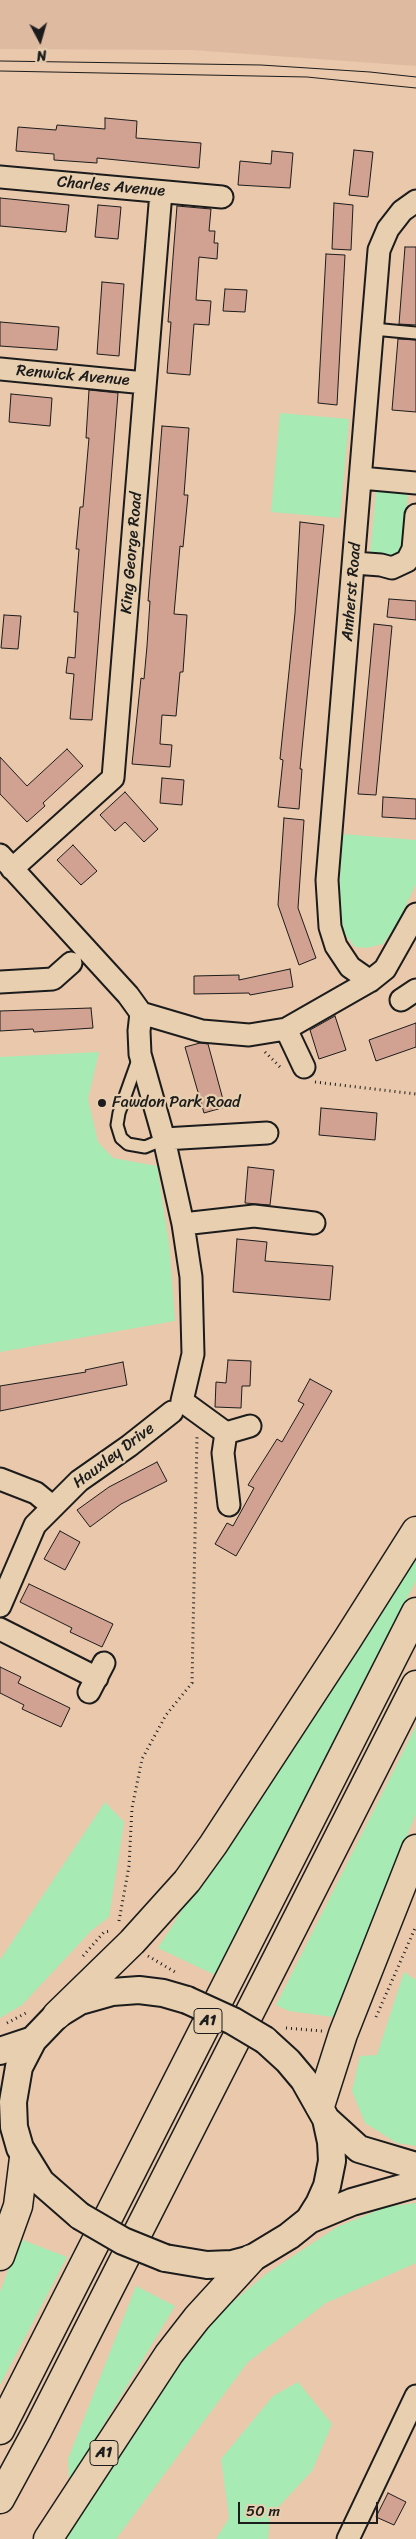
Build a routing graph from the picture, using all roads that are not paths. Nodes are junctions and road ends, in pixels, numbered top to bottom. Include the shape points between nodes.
1 (0, 177) edge
2 (161, 192) junction
3 (222, 197) dead end
4 (416, 201) edge
5 (373, 329) junction
6 (416, 333) edge
7 (0, 369) edge
8 (145, 383) junction
9 (361, 478) junction
10 (416, 482) edge
11 (416, 515) edge
12 (354, 563) junction
13 (6, 862) edge
14 (416, 914) edge
15 (410, 942) edge
16 (72, 963) dead end
17 (370, 980) junction
18 (0, 982) edge
19 (141, 1013) junction
20 (286, 1029) junction
21 (140, 1054) junction
22 (300, 1074) road end
23 (267, 1133) dead end
24 (164, 1139) junction
25 (314, 1223) dead end
26 (183, 1224) junction
27 (184, 1408) junction
28 (250, 1426) dead end
29 (226, 1433) junction
30 (0, 1478) edge
31 (229, 1505) dead end
32 (53, 1507) junction
33 (416, 1531) edge
34 (0, 1606) edge
35 (416, 1612) edge
36 (0, 1629) edge
37 (97, 1678) dead end
38 (416, 1685) edge
39 (416, 1849) edge
40 (57, 2015) junction
41 (33, 2040) junction
42 (0, 2051) edge
43 (323, 2112) junction
44 (0, 2124) edge
45 (22, 2153) junction
46 (416, 2166) edge
47 (416, 2184) edge
48 (309, 2220) junction
49 (0, 2256) edge
50 (251, 2259) junction
51 (416, 2396) edge
52 (0, 2430) edge
53 (0, 2498) edge
54 (48, 2539) edge
55 (348, 2539) edge

1 - 2 street, Charles Avenue
2 - 3 street, Charles Avenue
2 - 8 street, King George Road
4 - 5 street, Amherst Road via 402,211 388,229 379,250
5 - 6 lane
5 - 9 street, Amherst Road
7 - 8 street, Renwick Avenue
8 - 13 street, King George Road via 113,778
9 - 10 street
9 - 12 street, Amherst Road
11 - 12 street via 413,549 407,561 392,568
12 - 17 street, Amherst Road via 327,880 330,927 336,946 350,967
13 - 19 street
14 - 15 street
15 - 17 street
16 - 18 street via 53,979
17 - 20 street
19 - 20 street via 202,1031 250,1035
19 - 21 street via 138,1031
20 - 22 street
21 - 24 street
21 - 24 lane via 117,1125 121,1138 128,1144 145,1147
23 - 24 street
24 - 26 street
25 - 26 street via 254,1216
26 - 27 street via 191,1277 193,1354
27 - 29 street
27 - 32 street, Hauxley Drive via 78,1481
28 - 29 street
29 - 31 street via 224,1453
30 - 32 street via 36,1493
32 - 34 street, Hauxley Drive via 36,1525
33 - 40 highway via 187,1881 132,1942
35 - 52 highway, A1
36 - 37 street
38 - 53 highway, A1
39 - 43 highway via 343,2034
40 - 41 street
40 - 43 street, bridge via 80,2001 112,1992 147,1991 187,2000 233,2021 273,2033
41 - 42 street
41 - 45 street via 19,2067 12,2102 14,2127
43 - 46 street via 359,2149
43 - 48 street via 332,2161 327,2186
44 - 45 street
45 - 49 highway via 18,2206
45 - 50 street, bridge via 41,2182 80,2216 124,2241 165,2258 207,2265
47 - 48 street via 352,2202
48 - 50 street via 272,2248
50 - 54 highway, A1 via 169,2354
51 - 55 street

